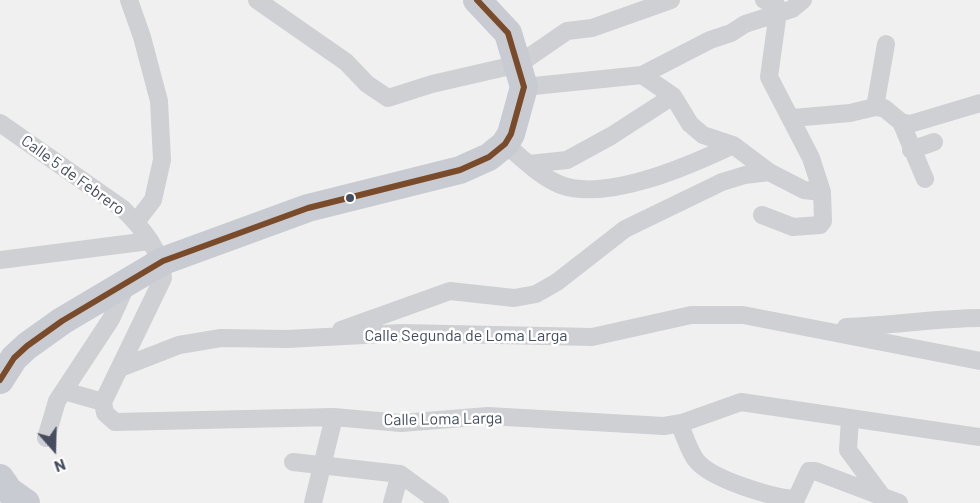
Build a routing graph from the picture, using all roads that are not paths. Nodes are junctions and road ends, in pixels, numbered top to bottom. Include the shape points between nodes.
1 (129, 0) edge
2 (257, 0) edge
3 (477, 0) edge
4 (670, 0) edge
5 (764, 0) edge
6 (803, 0) edge
7 (778, 12) junction
8 (886, 44) dead end
9 (642, 75) junction
10 (521, 76) junction
11 (673, 96) junction
12 (980, 103) edge
13 (875, 107) junction
14 (792, 118) junction
15 (901, 122) junction
16 (0, 125) edge
17 (934, 142) dead end
18 (505, 144) junction
19 (734, 145) junction
20 (912, 150) junction
21 (529, 164) junction
22 (769, 171) junction
23 (926, 179) dead end
24 (822, 192) junction
25 (762, 215) dead end
26 (136, 222) junction
27 (156, 251) junction
28 (0, 260) edge
29 (127, 285) junction
30 (980, 318) edge
31 (815, 327) junction
32 (321, 338) junction
33 (980, 361) edge
34 (120, 368) junction
35 (0, 380) edge
36 (64, 391) junction
37 (103, 402) junction
38 (334, 417) junction
39 (850, 419) junction
40 (682, 423) junction
41 (980, 437) edge
42 (46, 438) dead end
43 (293, 462) dead end
44 (322, 466) junction
45 (400, 474) junction
46 (0, 478) edge
47 (891, 500) edge
48 (26, 503) edge
49 (313, 503) edge
50 (392, 503) edge
51 (440, 503) edge

1 - 26 street via 159,101 162,160 153,200
2 - 10 street via 346,62 367,84 388,98 432,84
3 - 10 main road via 508,33
4 - 10 street via 592,28 567,31
5 - 7 street via 776,5
6 - 7 street via 792,9
7 - 9 street
7 - 14 street via 769,77
8 - 13 street
9 - 10 street
9 - 11 street
10 - 18 main road via 511,134
11 - 19 street via 690,124 703,135
11 - 21 street via 567,160
12 - 15 street via 910,124
13 - 14 street
13 - 15 street via 884,108
14 - 24 street
15 - 20 street
16 - 26 street, Calle 5 de Febrero via 123,209
17 - 20 street
18 - 21 street
18 - 27 main road via 481,162 460,170
19 - 21 street via 683,169 641,182 597,188 564,186
19 - 22 street
20 - 23 street
22 - 24 street via 804,190
22 - 32 street via 722,182 625,230 536,294 514,298 450,291
24 - 25 street via 820,225 793,227
26 - 27 street, Calle 5 de Febrero
27 - 28 street
27 - 29 main road
27 - 34 street via 164,278
29 - 35 main road via 62,321 27,346
29 - 36 street via 111,319
30 - 31 street, Calle Segunda de Loma Larga
31 - 32 street, Calle Segunda de Loma Larga via 743,315 691,315 592,337 402,333
31 - 33 street, Calle Segunda de Loma Larga
32 - 34 street, Calle Segunda de Loma Larga via 221,338 179,345
34 - 37 street
36 - 37 street
36 - 42 street via 50,419
37 - 38 street, Calle Loma Larga via 105,413 115,422
38 - 40 street, Calle Loma Larga via 401,423 488,416 623,425
38 - 44 street
39 - 40 street, Calle Loma Larga via 741,402
39 - 41 street, Calle Loma Larga
39 - 47 street via 848,450
40 - 47 street via 696,461 722,478 774,496 796,499 805,476 815,471
43 - 44 street
44 - 45 street
44 - 49 street
45 - 50 street
45 - 51 street
46 - 48 main road via 9,491

